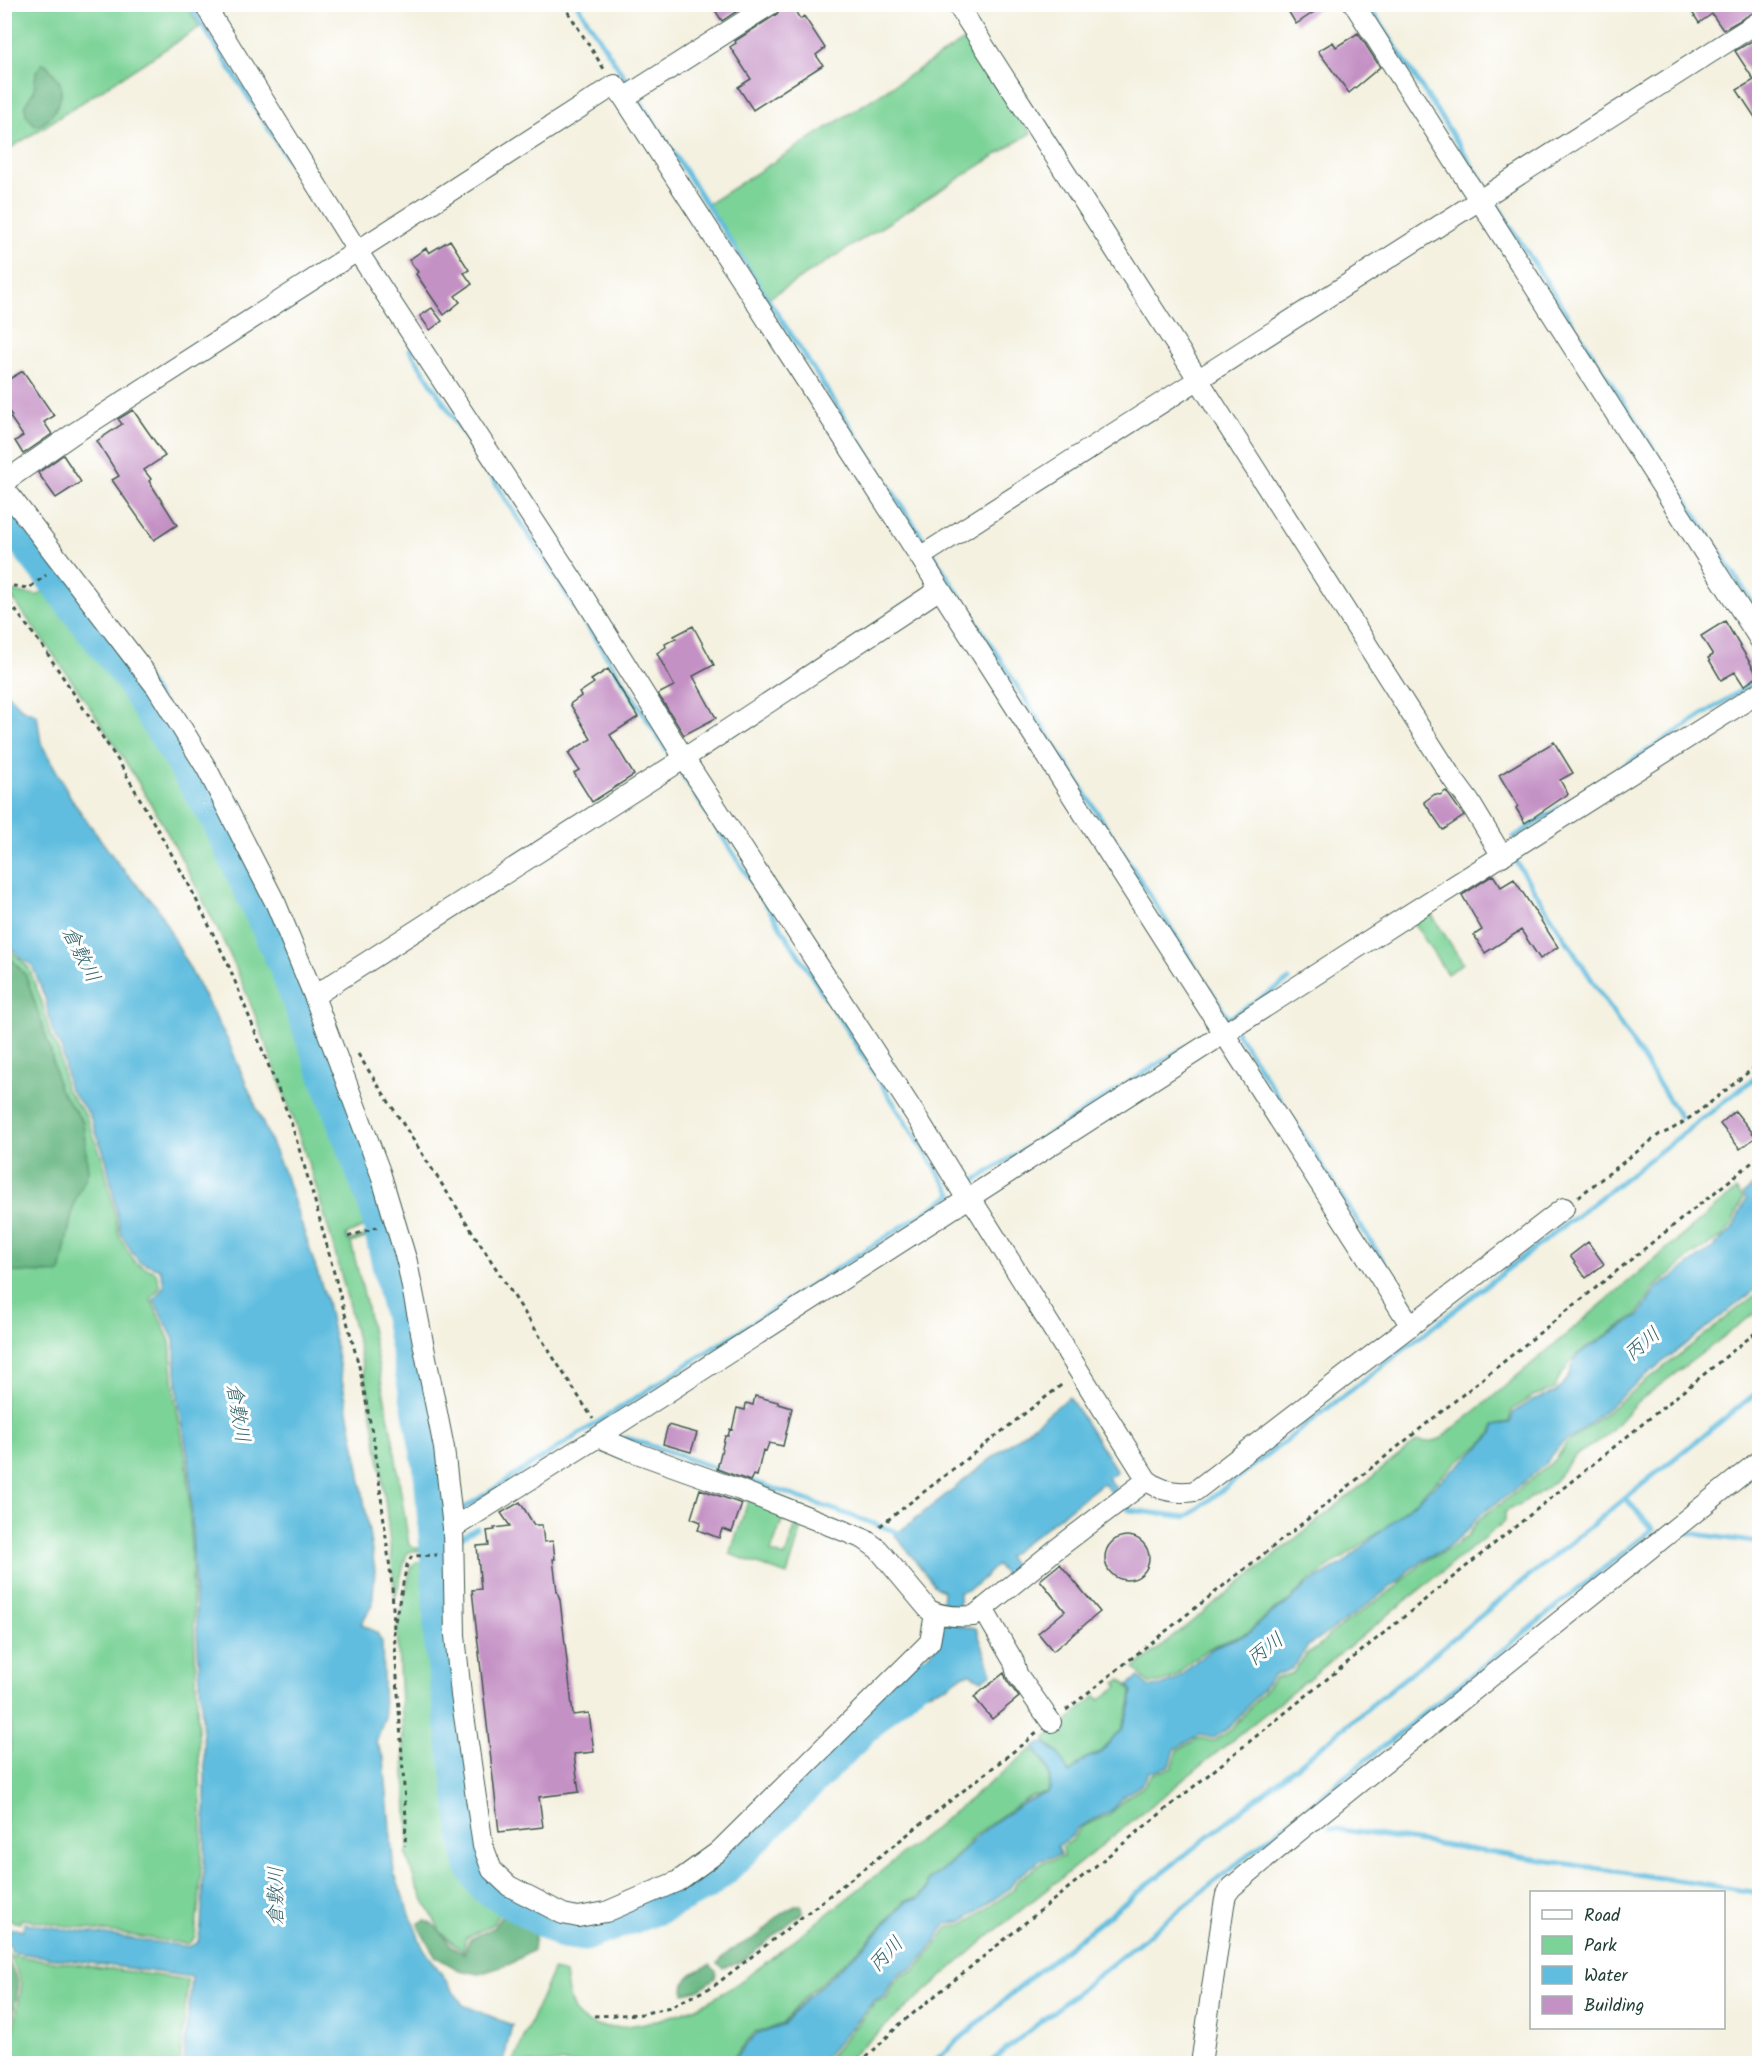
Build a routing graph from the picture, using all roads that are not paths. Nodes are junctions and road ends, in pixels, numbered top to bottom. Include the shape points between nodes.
1 (204, 4) edge
2 (771, 4) edge
3 (957, 4) edge
4 (1354, 4) edge
5 (1760, 21) edge
6 (627, 92) junction
7 (1478, 200) junction
8 (353, 255) junction
9 (1203, 376) junction
10 (4, 482) edge
11 (4, 488) edge
12 (926, 553) junction
13 (940, 589) junction
14 (1760, 639) edge
15 (1760, 692) edge
16 (679, 762) junction
17 (1503, 851) junction
18 (314, 996) junction
19 (1230, 1029) junction
20 (969, 1198) junction
21 (1564, 1208) road end
22 (1417, 1321) junction
23 (596, 1428) junction
24 (1760, 1460) edge
25 (1147, 1480) junction
26 (453, 1528) junction
27 (982, 1609) junction
28 (938, 1614) junction
29 (1051, 1722) road end
30 (1201, 2064) edge

1 - 8 street
2 - 6 street
3 - 9 street
4 - 7 street
5 - 7 street
6 - 8 street
6 - 12 street
7 - 9 street
7 - 14 street
8 - 10 street
8 - 16 street via 580,591
9 - 12 street
9 - 17 street via 1452,778
11 - 18 street via 157,688 207,769 276,904
12 - 13 street
13 - 16 street
13 - 19 street
15 - 17 street
16 - 18 street
16 - 20 street
17 - 19 street
18 - 26 street via 380,1172 407,1262 444,1448
19 - 20 street
19 - 22 street
20 - 23 street
20 - 25 street
21 - 22 street
22 - 25 street via 1195,1491 1157,1489
23 - 26 street
23 - 28 street via 631,1451 864,1539 878,1549 929,1611
24 - 30 street via 1232,1887 1224,1905
25 - 27 street
26 - 28 street via 455,1635 483,1846 492,1870 509,1886 570,1916 606,1912 678,1881 706,1862 930,1642
27 - 28 street via 974,1616
27 - 29 street via 1014,1662 1017,1674

